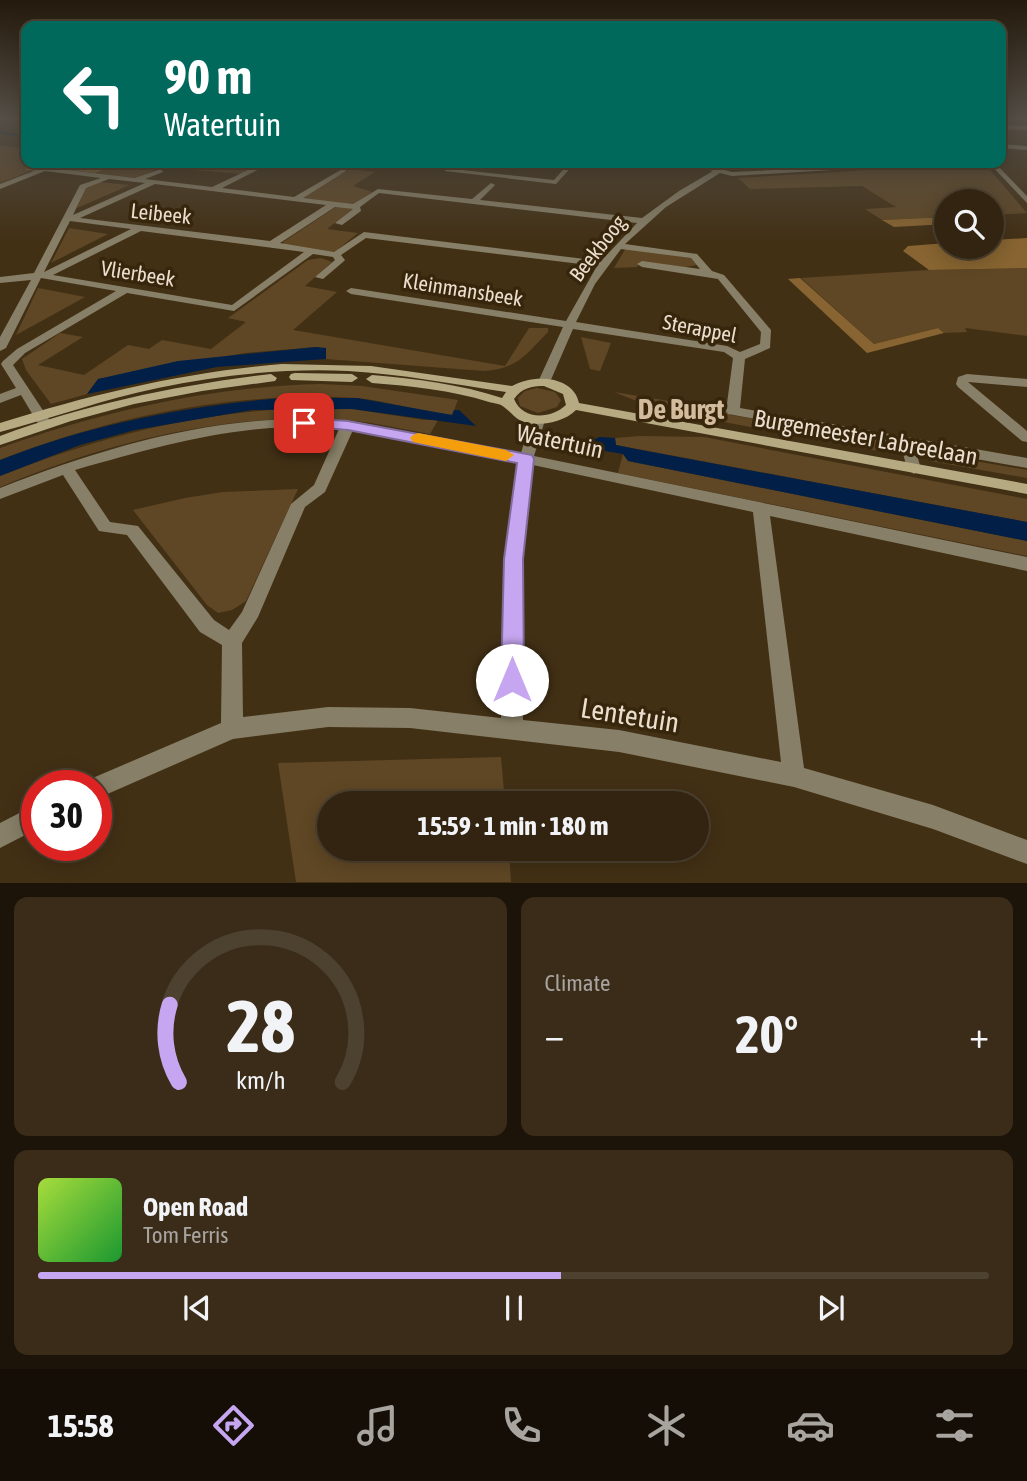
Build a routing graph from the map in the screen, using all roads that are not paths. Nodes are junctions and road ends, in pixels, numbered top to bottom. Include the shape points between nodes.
1 (258, 168) edge
2 (450, 168) edge
3 (568, 168) edge
4 (708, 168) edge
5 (848, 168) edge
6 (997, 168) edge
7 (834, 169) joint
8 (344, 170) dead end
9 (160, 171) dead end
10 (719, 171) junction
11 (110, 177) junction
12 (136, 180) junction
13 (152, 183) junction
14 (491, 185) dead end
15 (0, 187) edge
16 (212, 190) junction
17 (296, 200) junction
18 (475, 201) junction
19 (1027, 201) edge
20 (334, 204) junction
21 (354, 207) junction
22 (69, 218) junction
23 (644, 221) junction
24 (339, 223) dead end
25 (138, 229) junction
26 (272, 244) junction
27 (620, 246) junction
28 (310, 252) junction
29 (336, 255) junction
30 (603, 264) junction
31 (642, 264) dead end
32 (709, 273) junction
33 (42, 275) junction
34 (320, 277) dead end
35 (0, 280) edge
36 (124, 291) junction
37 (352, 291) dead end
38 (568, 325) junction
39 (0, 349) edge
40 (14, 357) junction
41 (738, 357) junction
42 (544, 382) junction
43 (1027, 383) edge
44 (23, 390) junction
45 (514, 390) junction
46 (0, 398) edge
47 (508, 404) junction
48 (573, 406) junction
49 (42, 420) junction
50 (538, 420) junction
51 (348, 425) junction
52 (0, 428) edge
53 (1027, 438) edge
54 (0, 441) edge
55 (907, 443) junction
56 (526, 459) junction
57 (1027, 463) edge
58 (66, 468) junction
59 (914, 468) junction
60 (1027, 489) edge
61 (0, 494) edge
62 (761, 509) junction
63 (1027, 564) edge
64 (232, 641) junction
65 (232, 729) junction
66 (512, 729) junction
67 (794, 776) junction
68 (112, 781) edge
69 (21, 825) edge
70 (0, 836) edge
71 (1027, 852) edge

1 - 16 street
2 - 3 street via 556,182
4 - 10 street
5 - 7 street
6 - 19 street
7 - 10 street
8 - 17 street
9 - 12 street
10 - 23 street, Beekboog
11 - 12 street
11 - 15 street via 44,169
11 - 22 street via 83,187
12 - 13 street
13 - 16 street
13 - 22 street, Leibeek
14 - 18 street
16 - 17 street
17 - 20 street
18 - 21 street via 378,191
18 - 23 street
20 - 21 street
20 - 26 street
21 - 24 street via 358,209
22 - 25 street, Leibeek
22 - 33 street
23 - 27 street, Beekboog
25 - 26 street, Leibeek
25 - 33 street, Vlierbeek
26 - 28 street, Leibeek
27 - 30 street, Beekboog
27 - 32 street, Sterappel via 694,256
28 - 29 street, Leibeek
28 - 36 street, Vlierbeek via 234,308
29 - 30 street via 357,238 375,235
29 - 34 street via 340,260
30 - 38 street, Beekboog
31 - 32 street
32 - 41 street, Sterappel via 721,277 768,332 766,346
33 - 35 street
33 - 36 street, Vlierbeek
33 - 39 street
36 - 40 street
37 - 38 street, Kleinmansbeek
38 - 41 street, Sterappel via 727,349
38 - 42 street, Beekboog
39 - 40 street
40 - 44 street via 7,364
41 - 55 street via 733,411
42 - 45 street
42 - 48 street via 570,393
43 - 53 street via 962,380
44 - 46 street
44 - 49 street
45 - 47 street
45 - 49 street via 415,372 323,367 250,370 156,384
47 - 49 street via 425,384 276,378 140,398
47 - 50 street via 518,415
48 - 50 street via 560,416
48 - 59 street, Burgemeester Labreelaan
49 - 52 street
49 - 54 street
50 - 56 street
51 - 56 street, Watertuin
51 - 58 street, Watertuin via 223,428
51 - 64 street via 320,488 299,504 249,617
55 - 57 street
55 - 59 street
56 - 62 street, Watertuin
56 - 66 street via 513,559
58 - 61 street, Watertuin
58 - 64 street via 105,527 132,530 207,626
59 - 60 street, Burgemeester Labreelaan
62 - 63 street, Watertuin
62 - 67 street
64 - 65 street
65 - 66 street, Lentetuin via 328,717 410,718
65 - 68 street, Lentetuin
66 - 67 street, Lentetuin via 619,741
67 - 71 street, Lentetuin via 933,817
69 - 70 street

